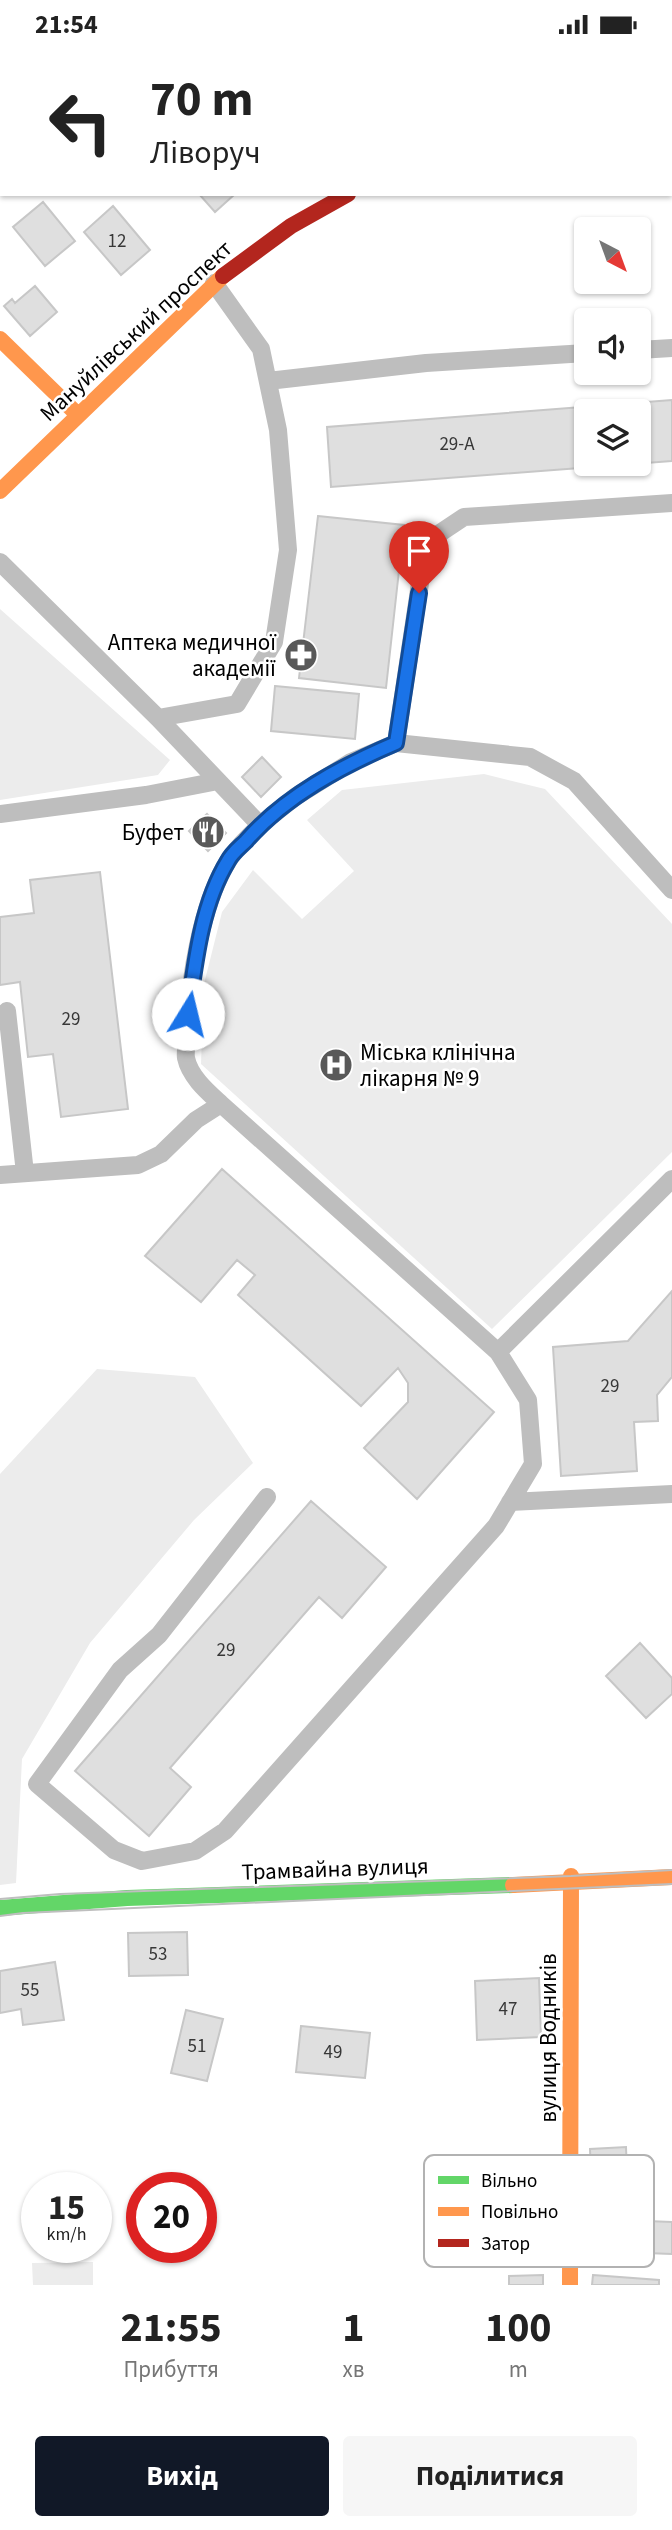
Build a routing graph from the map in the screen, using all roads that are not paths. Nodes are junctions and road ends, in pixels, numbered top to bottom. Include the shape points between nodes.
1 (344, 196) edge
2 (214, 283) junction
3 (0, 339) edge
4 (672, 348) edge
5 (651, 349) edge
6 (574, 354) edge
7 (268, 381) junction
8 (78, 415) junction
9 (0, 491) edge
10 (672, 503) edge
11 (0, 562) edge
12 (158, 718) junction
13 (396, 743) junction
14 (218, 781) junction
15 (0, 814) edge
16 (260, 825) junction
17 (672, 890) edge
18 (7, 1011) dead end
19 (221, 1104) junction
20 (25, 1173) junction
21 (0, 1175) edge
22 (672, 1179) edge
23 (498, 1352) junction
24 (672, 1494) edge
25 (267, 1497) dead end
26 (510, 1502) junction
27 (672, 1877) edge
28 (571, 1880) junction
29 (0, 1908) edge
30 (570, 2155) edge
31 (570, 2267) edge
32 (570, 2285) edge

1 - 2 street, Мануйлівський проспект via 291,226
2 - 7 lane via 261,349
2 - 8 street, Мануйлівський проспект
3 - 8 street
4 - 5 lane
6 - 7 lane via 426,363
7 - 12 lane via 278,430 288,550 274,642 237,704
8 - 9 street, Мануйлівський проспект
10 - 13 lane via 464,517 434,537 422,570
11 - 12 lane
12 - 14 lane
13 - 16 lane via 351,762
13 - 17 lane via 530,757 574,781
14 - 15 lane
14 - 16 lane
16 - 19 lane via 229,859 214,889 188,1014 186,1058 192,1073
18 - 20 lane
19 - 20 lane via 196,1120 161,1154 138,1165
19 - 23 lane
20 - 21 lane
22 - 23 lane
23 - 26 lane via 528,1400 533,1464
24 - 26 lane
25 - 26 lane via 159,1635 120,1670 37,1784 114,1850 142,1861 195,1851 225,1831 496,1526
27 - 28 street, Трамвайна вулиця
28 - 29 street, Трамвайна вулиця
28 - 30 street, вулиця Водників
31 - 32 street, вулиця Водників

